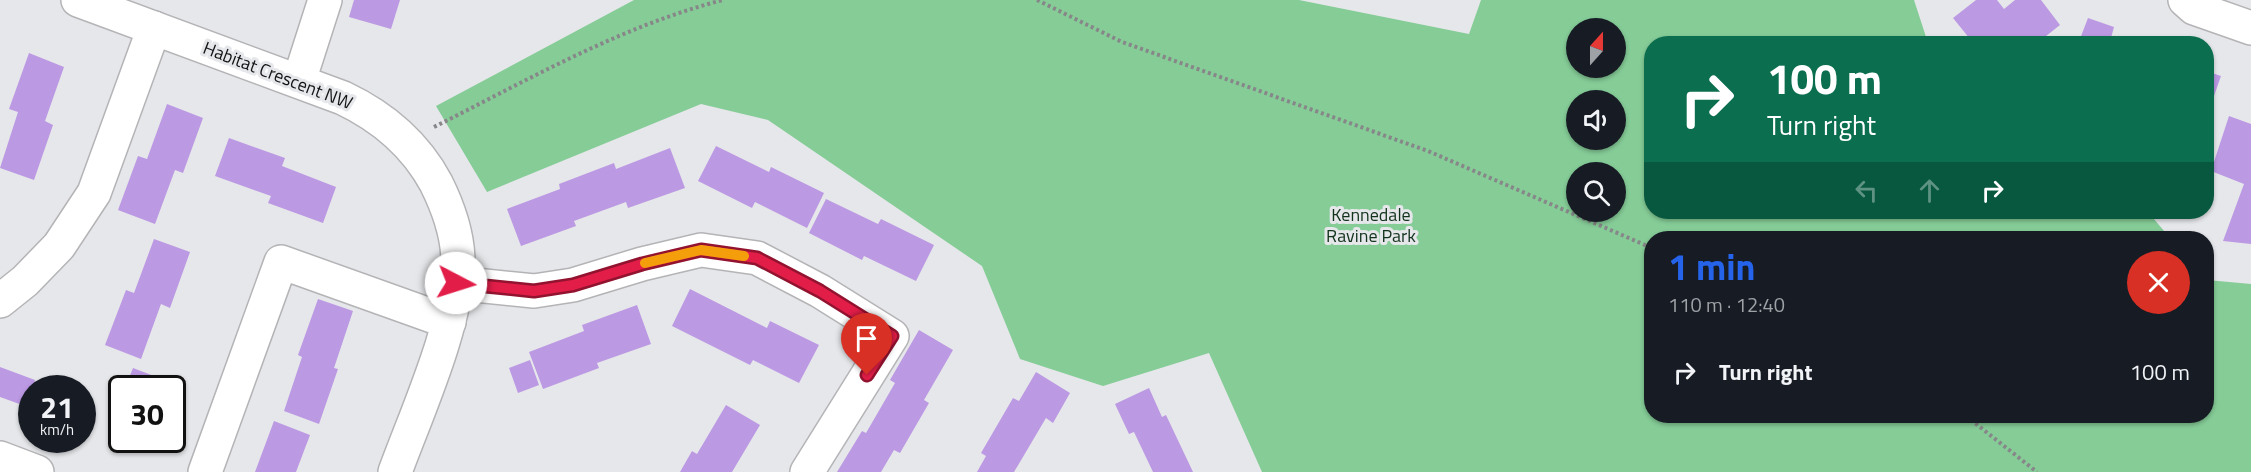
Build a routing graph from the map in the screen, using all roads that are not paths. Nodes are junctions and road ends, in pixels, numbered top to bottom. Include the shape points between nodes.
1 (78, 0) edge
2 (325, 0) edge
3 (2185, 0) edge
4 (154, 28) junction
5 (2251, 28) edge
6 (299, 81) junction
7 (456, 283) junction
8 (0, 301) edge
9 (449, 322) junction
10 (0, 458) edge
11 (37, 472) edge
12 (205, 472) edge
13 (395, 472) edge
14 (807, 472) edge

1 - 4 street, Habitat Crescent NW
2 - 6 street
3 - 5 street via 2194,8
4 - 6 street, Habitat Crescent NW
4 - 8 street via 94,193 59,246 25,282
6 - 7 street, Habitat Crescent NW via 365,108 406,140 429,171 454,227
7 - 9 street, Habitat Crescent NW
7 - 14 street via 534,291 573,285 701,250 757,258 820,291 892,336
9 - 12 street via 281,262
9 - 13 street, Habitat Crescent NW
10 - 11 street

